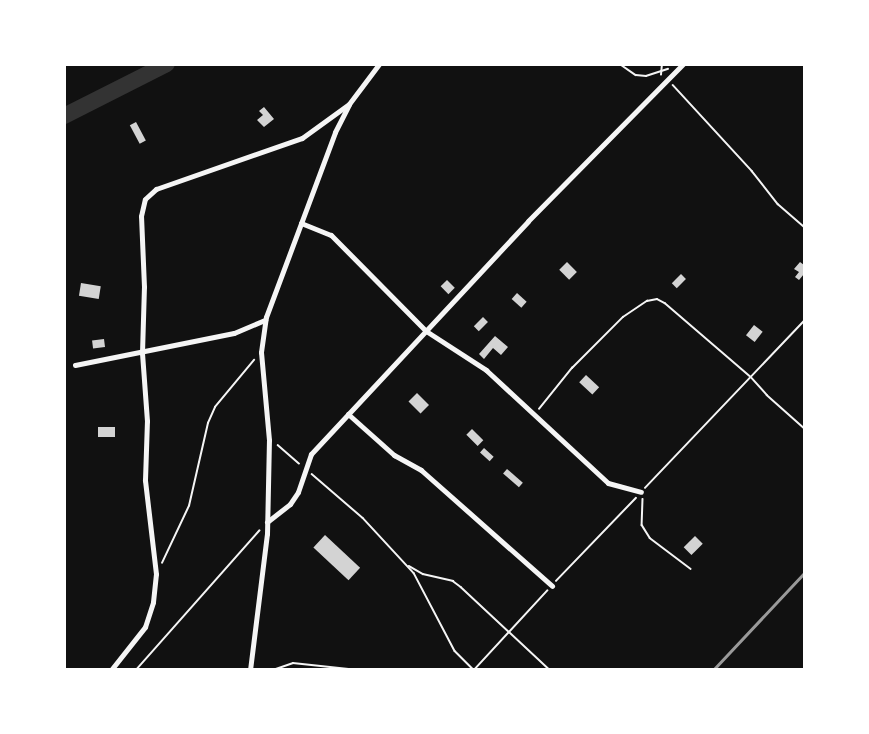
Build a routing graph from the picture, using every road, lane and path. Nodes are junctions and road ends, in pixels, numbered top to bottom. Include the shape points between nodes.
1 (379, 64) edge
2 (620, 64) edge
3 (682, 66) edge
4 (668, 80) junction
5 (349, 104) junction
6 (301, 223) junction
7 (804, 226) edge
8 (265, 320) junction
9 (426, 331) junction
10 (261, 352) junction
11 (142, 353) junction
12 (75, 365) dead end
13 (348, 414) junction
14 (535, 415) junction
15 (804, 428) edge
16 (269, 440) junction
17 (306, 469) junction
18 (641, 492) joint
19 (267, 522) junction
20 (406, 564) junction
21 (691, 569) dead end
22 (156, 574) junction
23 (552, 586) dead end
24 (111, 669) edge
25 (136, 669) edge
26 (249, 669) edge
27 (273, 669) edge
28 (358, 669) edge
29 (394, 669) edge
30 (453, 669) edge
31 (474, 669) edge
32 (550, 669) edge

1 - 5 street
2 - 3 path via 636,75 646,76
3 - 4 street
4 - 7 path via 778,204
4 - 9 street
5 - 6 street
5 - 11 street via 302,138 156,189 145,199 141,216
6 - 8 street
6 - 9 street via 331,235
8 - 10 street
8 - 11 street via 234,333
9 - 13 street
9 - 14 street via 486,370
10 - 16 street
10 - 22 path via 215,407 189,506
11 - 12 street
11 - 22 street via 147,421 144,480
13 - 17 street via 311,453
13 - 23 street via 394,454 421,470
14 - 15 path via 572,368 623,317 657,299 752,377
14 - 18 street via 608,483
16 - 17 path
16 - 19 street
17 - 19 street via 290,504
17 - 20 path via 363,518
18 - 21 path via 642,525 650,538
19 - 25 path
19 - 26 street
20 - 31 path via 424,588 455,651
20 - 32 path via 423,574 453,581
22 - 24 street via 153,602 144,627
27 - 28 path via 293,663
29 - 30 path

